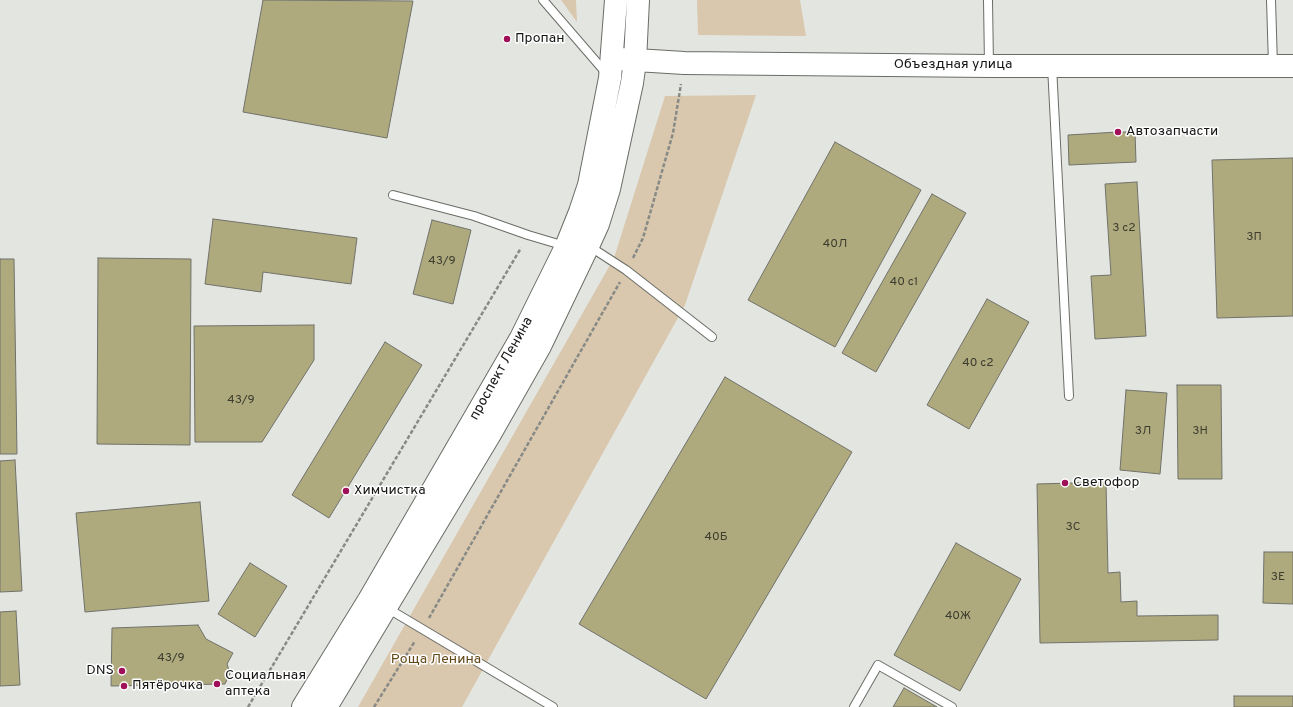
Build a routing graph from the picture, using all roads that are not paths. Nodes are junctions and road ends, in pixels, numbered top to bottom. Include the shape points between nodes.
1 (543, 0) edge
2 (616, 0) edge
3 (638, 0) edge
4 (988, 0) edge
5 (1271, 0) edge
6 (635, 61) junction
7 (989, 66) junction
8 (1052, 66) junction
9 (1283, 66) edge
10 (611, 68) junction
11 (393, 195) dead end
12 (566, 246) junction
13 (588, 246) junction
14 (712, 337) dead end
15 (1069, 396) dead end
16 (387, 608) junction
17 (303, 707) edge
18 (326, 707) edge
19 (554, 707) edge
20 (854, 707) edge
21 (952, 707) edge

1 - 10 lane
2 - 10 main road, проспект Ленина
3 - 6 main road, проспект Ленина
4 - 7 lane
5 - 9 lane
6 - 7 main road, Объездная улица
6 - 10 main road, Объездная улица
6 - 13 main road, проспект Ленина via 608,189 598,224
7 - 8 main road, Объездная улица
8 - 9 main road, Объездная улица
8 - 15 lane
10 - 12 main road, проспект Ленина via 589,185
11 - 12 lane via 474,216
12 - 17 main road, проспект Ленина via 522,338 369,600
13 - 14 lane via 626,270
13 - 16 main road, проспект Ленина via 540,346
16 - 18 main road, проспект Ленина
16 - 19 lane
20 - 21 lane via 878,665

